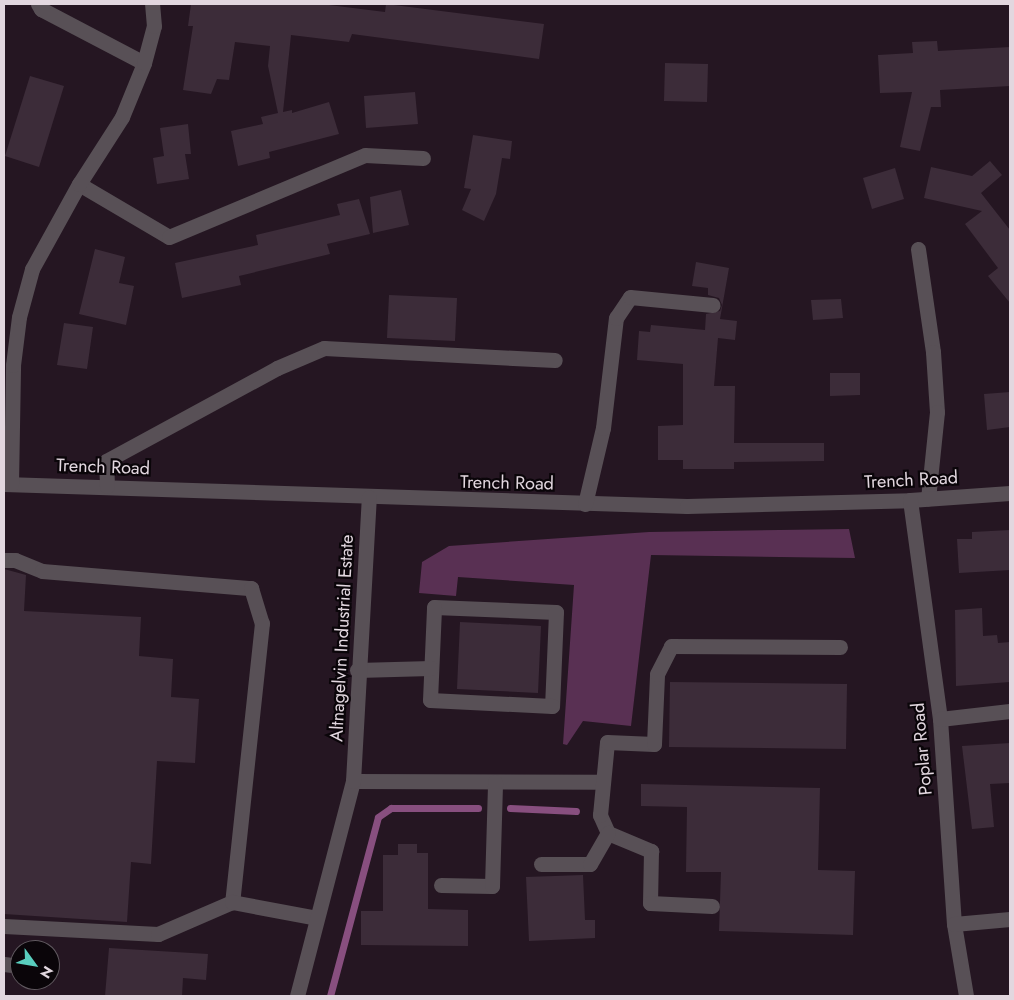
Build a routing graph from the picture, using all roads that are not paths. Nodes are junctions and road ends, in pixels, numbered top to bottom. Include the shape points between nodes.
1 (38, 4) edge
2 (152, 4) edge
3 (144, 63) junction
4 (423, 158) dead end
5 (79, 184) junction
6 (918, 248) dead end
7 (713, 305) dead end
8 (556, 360) dead end
9 (7, 484) edge
10 (108, 486) junction
11 (1010, 493) edge
12 (370, 497) junction
13 (928, 499) junction
14 (910, 500) junction
15 (585, 504) junction
16 (4, 560) edge
17 (840, 646) dead end
18 (431, 668) junction
19 (357, 670) junction
20 (1010, 711) edge
21 (940, 719) junction
22 (353, 781) junction
23 (495, 782) junction
24 (603, 782) junction
25 (608, 833) junction
26 (541, 864) dead end
27 (441, 885) dead end
28 (232, 902) junction
29 (712, 906) dead end
30 (317, 918) junction
31 (1010, 919) edge
32 (954, 924) junction
33 (4, 926) edge
34 (297, 996) edge
35 (966, 996) edge

1 - 3 street via 41,9
2 - 3 street via 154,26
3 - 5 street via 122,117
4 - 5 street via 364,155 169,237
5 - 9 street via 32,269 19,317 13,365
6 - 13 street via 934,352 937,412
7 - 15 street via 630,297 616,318 603,428
8 - 10 street via 324,348 278,368 106,461
9 - 10 street, Trench Road
10 - 12 street, Trench Road
11 - 13 street, Trench Road
12 - 15 street, Trench Road
12 - 19 street, Altnagelvin Industrial Estate
13 - 14 street, Trench Road
14 - 15 street, Trench Road via 687,506
14 - 21 street, Poplar Road
16 - 28 street via 16,560 42,571 251,588 262,624
17 - 24 street via 670,646 657,674 654,744 607,742
18 - 18 street via 430,700 552,706 556,612 434,607
18 - 19 street
19 - 22 street, Altnagelvin Industrial Estate
20 - 21 street
21 - 32 street, Poplar Road
22 - 23 street
22 - 30 street, Altnagelvin Industrial Estate
23 - 24 street
23 - 27 street via 492,886
24 - 25 street via 600,815
25 - 26 street via 590,864
25 - 29 street via 651,852 650,903
28 - 30 street
28 - 33 street via 158,934
30 - 34 street, Altnagelvin Industrial Estate
31 - 32 street
32 - 35 street, Poplar Road

